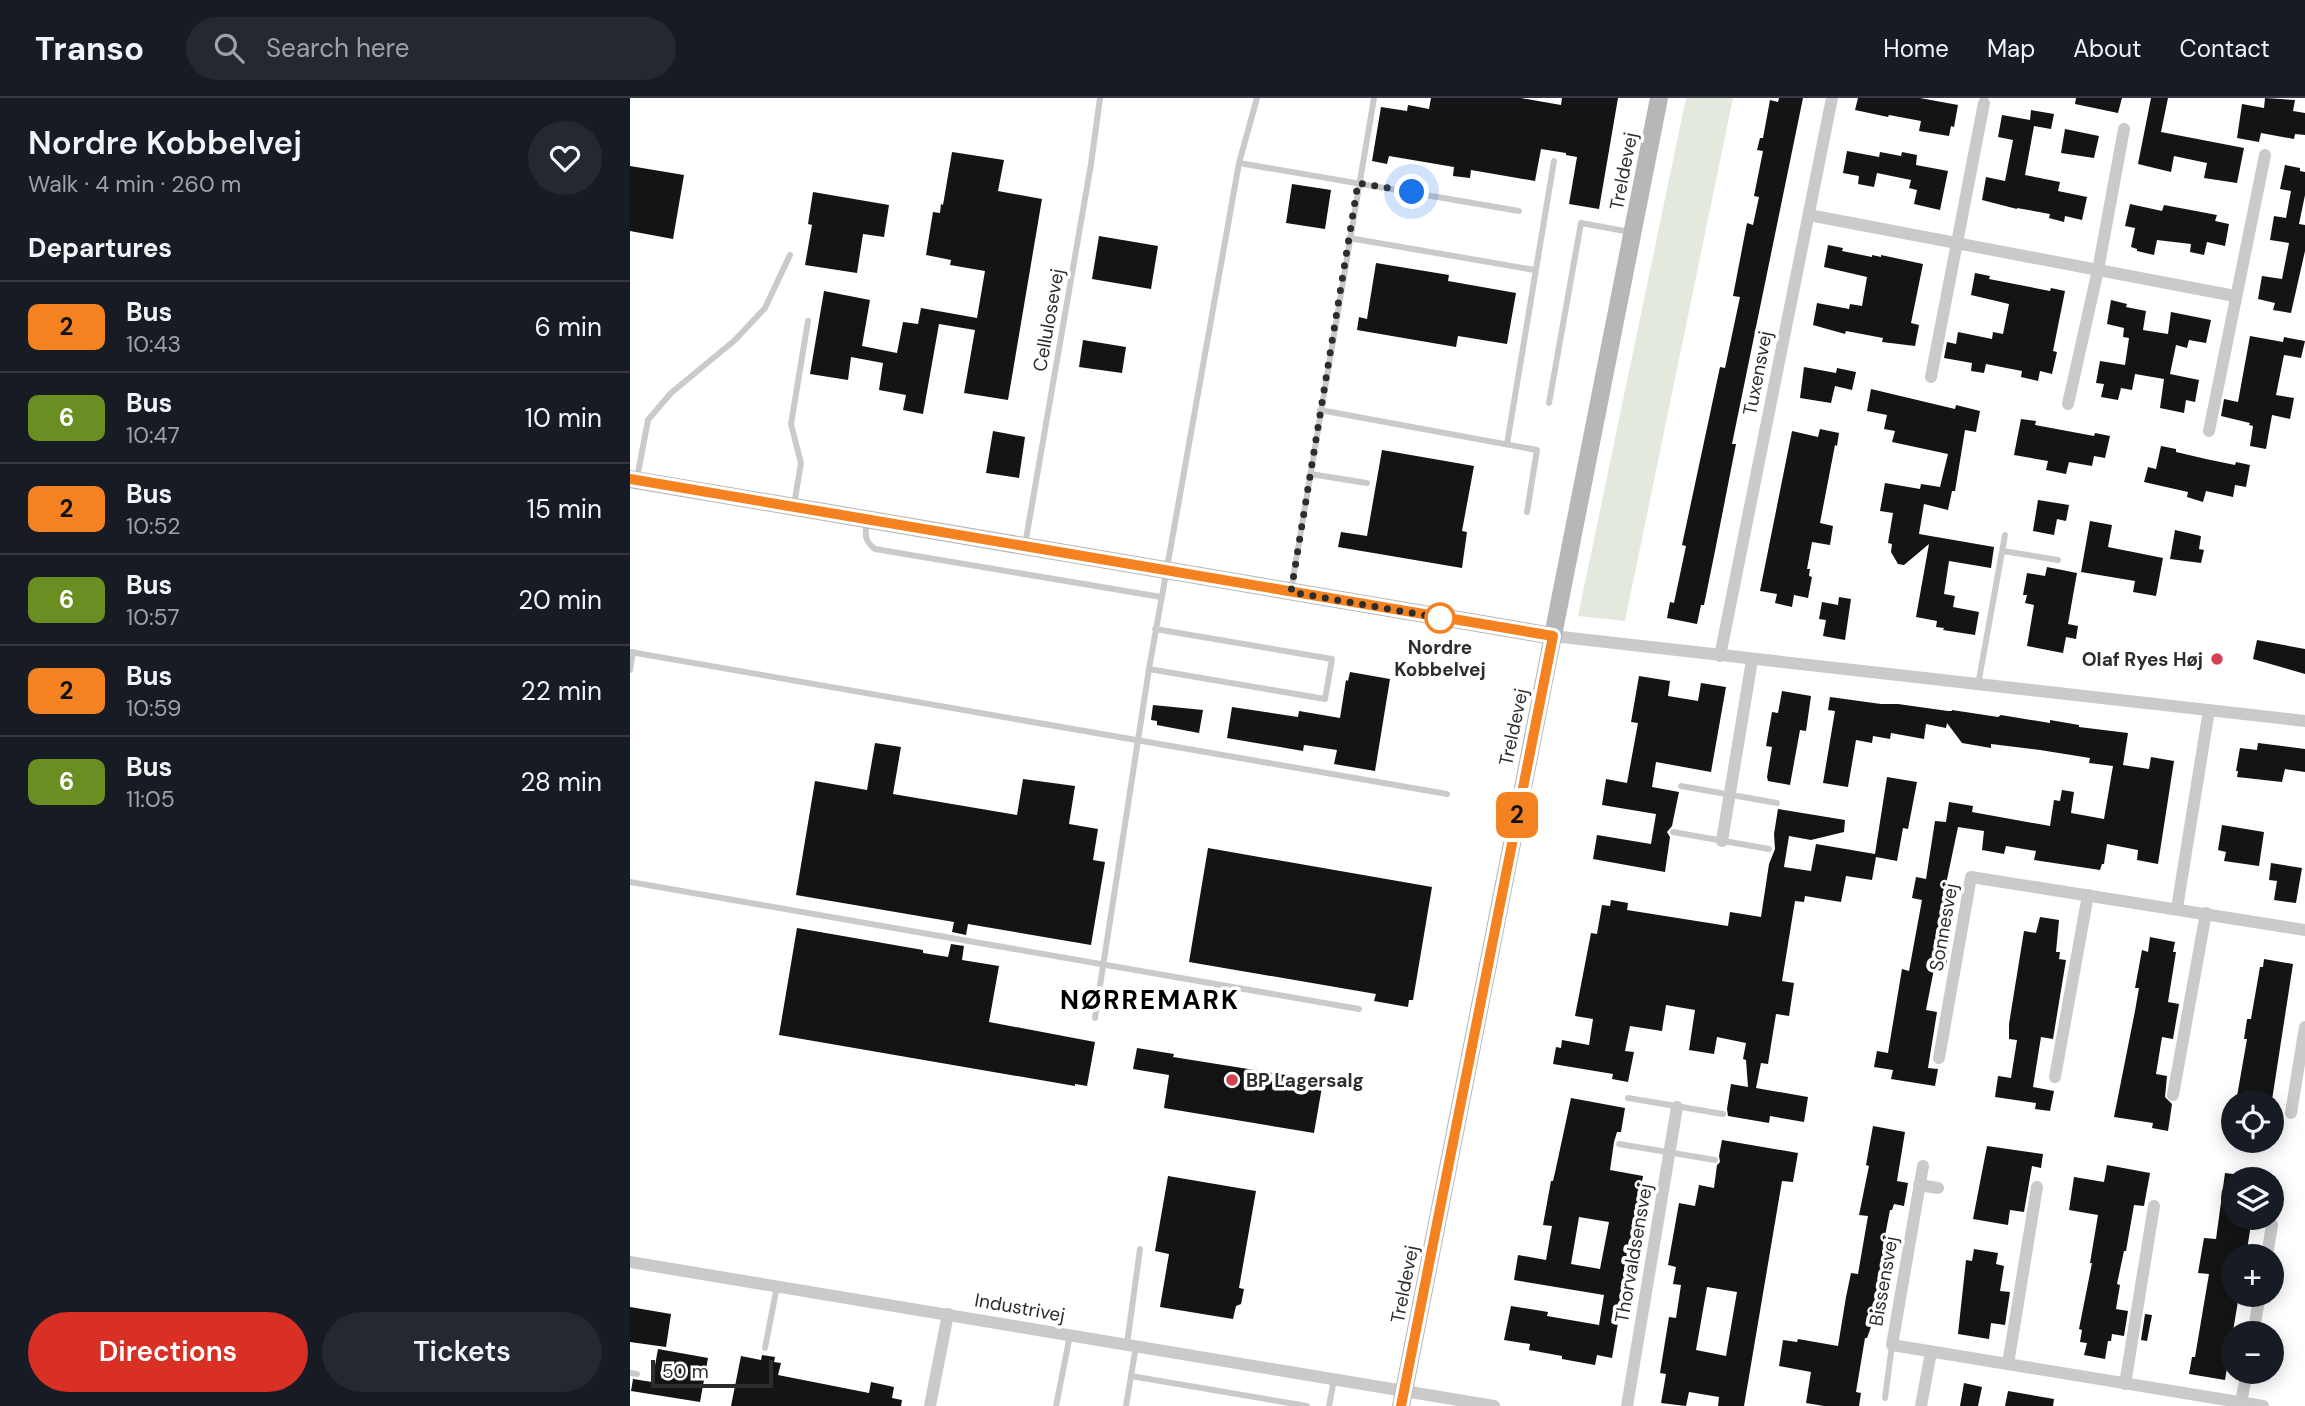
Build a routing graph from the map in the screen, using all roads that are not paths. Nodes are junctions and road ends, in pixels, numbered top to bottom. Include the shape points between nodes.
1 (1100, 98) edge
2 (1257, 98) edge
3 (1374, 98) edge
4 (1659, 98) edge
5 (1832, 98) edge
6 (1984, 103) dead end
7 (2124, 129) dead end
8 (2265, 155) dead end
9 (1554, 161) dead end
10 (1239, 163) junction
11 (1358, 183) junction
12 (1520, 212) dead end
13 (1809, 215) junction
14 (1632, 232) junction
15 (1349, 238) junction
16 (1956, 243) junction
17 (790, 256) dead end
18 (1535, 270) junction
19 (2098, 270) junction
20 (2235, 296) junction
21 (808, 321) dead end
22 (1931, 377) dead end
23 (1549, 403) dead end
24 (2068, 404) dead end
25 (1321, 410) junction
26 (2209, 431) dead end
27 (1507, 444) junction
28 (1310, 474) junction
29 (633, 480) edge
30 (1367, 484) dead end
31 (794, 507) junction
32 (1527, 512) dead end
33 (867, 520) junction
34 (2006, 535) dead end
35 (1025, 547) junction
36 (2003, 551) junction
37 (2058, 560) dead end
38 (1165, 571) junction
39 (1291, 592) junction
40 (1161, 597) junction
41 (1155, 629) junction
42 (1553, 636) junction
43 (631, 652) edge
44 (1720, 656) junction
45 (1752, 660) junction
46 (1149, 669) junction
47 (630, 670) edge
48 (1979, 685) junction
49 (2209, 710) junction
50 (2305, 721) edge
51 (1137, 740) junction
52 (1681, 786) dead end
53 (1447, 794) dead end
54 (1730, 795) junction
55 (1777, 803) dead end
56 (1673, 832) dead end
57 (1722, 841) junction
58 (1769, 849) dead end
59 (630, 882) edge
60 (2088, 895) junction
61 (2177, 908) junction
62 (2206, 913) junction
63 (2305, 930) edge
64 (1103, 965) junction
65 (1359, 1009) dead end
66 (1094, 1018) dead end
67 (2305, 1027) edge
68 (1939, 1058) dead end
69 (2055, 1077) dead end
70 (2173, 1095) dead end
71 (1628, 1098) dead end
72 (1677, 1107) junction
73 (2291, 1112) dead end
74 (1723, 1114) dead end
75 (1619, 1144) dead end
76 (1670, 1152) junction
77 (1715, 1160) dead end
78 (1923, 1166) dead end
79 (1919, 1185) junction
80 (2037, 1187) dead end
81 (1938, 1188) dead end
82 (2154, 1206) dead end
83 (1140, 1249) dead end
84 (630, 1262) edge
85 (777, 1286) junction
86 (948, 1314) junction
87 (1070, 1335) junction
88 (1131, 1345) junction
89 (1892, 1345) junction
90 (765, 1348) dead end
91 (1931, 1352) junction
92 (2008, 1364) junction
93 (1131, 1376) junction
94 (1334, 1380) junction
95 (2126, 1384) junction
96 (2245, 1384) edge
97 (1403, 1398) edge
98 (1885, 1398) dead end
99 (2241, 1402) junction
100 (930, 1406) edge
101 (1056, 1406) edge
102 (1126, 1406) edge
103 (1307, 1406) edge
104 (1329, 1406) edge
105 (1494, 1406) edge
106 (1627, 1406) edge
107 (1921, 1406) edge
108 (2263, 1406) edge

1 - 35 lane, Cellulosevej
2 - 10 lane
3 - 11 lane
4 - 14 street, Treldevej
5 - 13 street, Tuxensvej
6 - 16 street
7 - 19 street
8 - 20 street
9 - 18 lane
10 - 11 lane
10 - 38 lane
11 - 12 lane
11 - 15 lane
13 - 16 street
13 - 44 street, Tuxensvej
14 - 23 lane via 1581,223
14 - 42 street, Treldevej
15 - 18 lane
15 - 25 lane
16 - 19 street
16 - 22 street
17 - 29 lane via 765,308 735,340 671,393 648,420
18 - 27 lane
19 - 20 street
19 - 24 street
20 - 26 street
21 - 31 lane via 791,424 801,463
25 - 27 lane
25 - 28 lane
27 - 32 lane via 1537,450
28 - 30 lane
28 - 39 lane
29 - 31 street
31 - 33 street
33 - 35 street
33 - 40 lane via 865,536 875,549
34 - 36 lane
35 - 38 street
36 - 37 lane
36 - 48 lane
38 - 39 street
38 - 40 lane
39 - 42 street
40 - 41 lane
41 - 46 lane
41 - 46 lane via 1332,659 1325,699
42 - 44 street
42 - 97 street, Treldevej
43 - 47 lane
43 - 51 lane
44 - 45 street
45 - 48 street
45 - 54 street
46 - 51 lane
48 - 49 street
49 - 50 street
49 - 61 street
51 - 53 lane
51 - 64 lane
52 - 54 lane
54 - 55 lane
54 - 57 street
56 - 57 lane
57 - 58 lane
59 - 64 lane
60 - 61 street, Sonnesvej
60 - 68 street, Sonnesvej via 1971,877
60 - 69 street
61 - 62 street, Sonnesvej
62 - 63 street, Sonnesvej
62 - 70 street
64 - 65 lane
64 - 66 lane
67 - 73 street
71 - 72 lane
72 - 74 lane
72 - 76 street, Thorvaldsensvej
75 - 76 lane
76 - 77 lane
76 - 106 street, Thorvaldsensvej
78 - 79 street, Bissensvej
79 - 81 street
79 - 89 street, Bissensvej
80 - 92 street
82 - 95 street
83 - 88 lane
84 - 85 street, Industrivej
85 - 86 street, Industrivej
85 - 90 lane
86 - 87 street, Industrivej
86 - 100 street
87 - 88 street, Industrivej
87 - 101 lane
88 - 93 lane
88 - 94 street, Industrivej
89 - 91 street, Bissensvej
89 - 98 lane
91 - 92 street, Bissensvej
91 - 107 street
92 - 95 street, Bissensvej
93 - 102 lane
93 - 103 lane
94 - 97 street, Industrivej
94 - 104 lane
95 - 99 street, Bissensvej
96 - 99 street
97 - 105 street
99 - 108 street, Bissensvej

